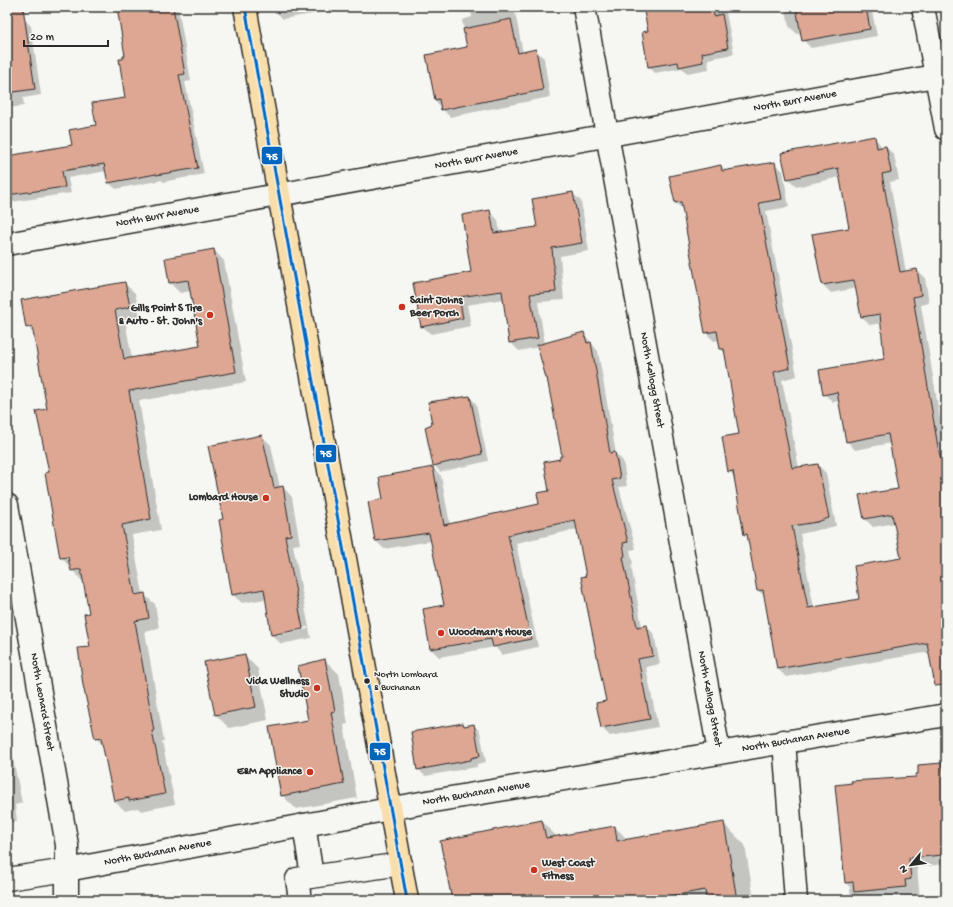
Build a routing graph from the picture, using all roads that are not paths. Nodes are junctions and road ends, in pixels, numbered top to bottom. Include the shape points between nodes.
1 (244, 7) edge
2 (584, 7) edge
3 (924, 7) edge
4 (941, 75) edge
5 (946, 129) edge
6 (608, 135) junction
7 (278, 195) junction
8 (7, 244) edge
9 (7, 505) edge
10 (946, 715) edge
11 (784, 741) junction
12 (719, 752) junction
13 (391, 808) junction
14 (304, 825) junction
15 (400, 864) junction
16 (66, 870) junction
17 (312, 876) junction
18 (7, 879) edge
19 (67, 900) edge
20 (300, 900) edge
21 (407, 900) edge
22 (796, 900) edge

1 - 7 main road
2 - 6 street, North Kellogg Street
3 - 4 street
4 - 5 street
4 - 6 street, North Burr Avenue
6 - 7 street, North Burr Avenue
6 - 12 street, North Kellogg Street
7 - 8 street, North Burr Avenue
7 - 13 main road
9 - 16 street, North Leonard Street via 67,845
10 - 11 street, North Buchanan Avenue
11 - 12 street, North Buchanan Avenue
11 - 22 street
12 - 13 street, North Buchanan Avenue
13 - 14 street, North Buchanan Avenue
13 - 15 main road
14 - 16 street, North Buchanan Avenue
14 - 17 street
15 - 17 street
15 - 21 main road
16 - 18 street, North Buchanan Avenue
16 - 19 street, North Leonard Street
17 - 20 street via 297,879

